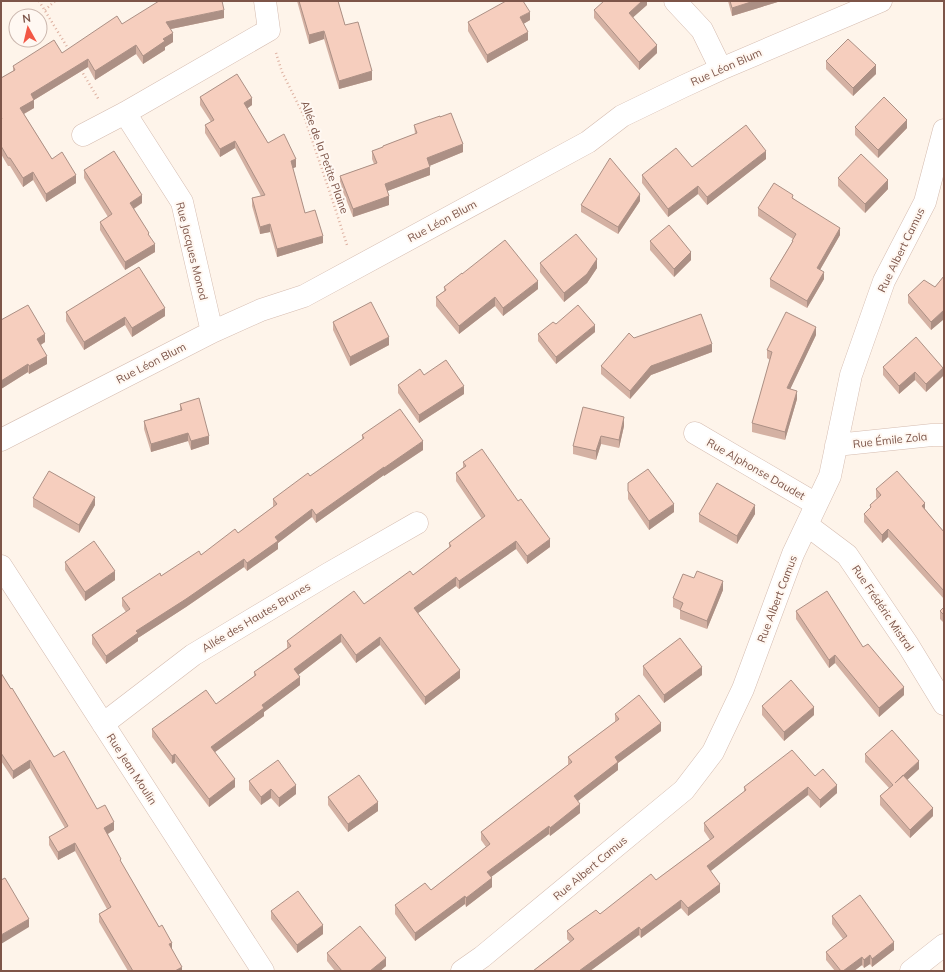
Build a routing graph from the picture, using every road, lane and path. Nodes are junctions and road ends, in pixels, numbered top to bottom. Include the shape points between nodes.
1 (55, 1) edge
2 (265, 1) edge
3 (675, 1) edge
4 (881, 1) edge
5 (46, 8) edge
6 (48, 16) edge
7 (270, 30) junction
8 (72, 55) edge
9 (80, 68) edge
10 (721, 69) junction
11 (118, 116) junction
12 (944, 130) edge
13 (83, 135) dead end
14 (354, 268) junction
15 (212, 332) junction
16 (695, 433) dead end
17 (944, 435) edge
18 (1, 440) edge
19 (836, 445) junction
20 (816, 504) junction
21 (417, 523) dead end
22 (807, 525) junction
23 (1, 566) edge
24 (944, 704) edge
25 (103, 724) junction
26 (944, 946) edge
27 (263, 971) edge
28 (462, 971) edge
29 (911, 971) edge

1 - 5 path
2 - 7 street
3 - 10 street via 702,30
4 - 10 street, Rue Léon Blum
6 - 8 path
7 - 11 street
7 - 14 path, Allée de la Petite Plaine via 282,72 304,116
9 - 11 path
10 - 14 street, Rue Léon Blum via 622,116 588,142
11 - 13 street
11 - 15 street, Rue Jacques Monod via 182,202
12 - 19 street, Rue Albert Camus via 925,202 884,281 850,375
14 - 15 street, Rue Léon Blum via 304,296 261,310
15 - 18 street, Rue Léon Blum
16 - 20 street, Rue Alphonse Daudet
17 - 19 street, Rue Émile Zola
19 - 20 street, Rue Albert Camus via 830,476
20 - 22 street, Rue Albert Camus
21 - 25 street, Allée des Hautes Brunes via 193,655
22 - 24 street, Rue Frédéric Mistral via 847,555 908,645
22 - 28 street, Rue Albert Camus via 793,554 743,689 713,752 684,790
23 - 25 street, Rue Jean Moulin
25 - 27 street, Rue Jean Moulin
26 - 29 street

